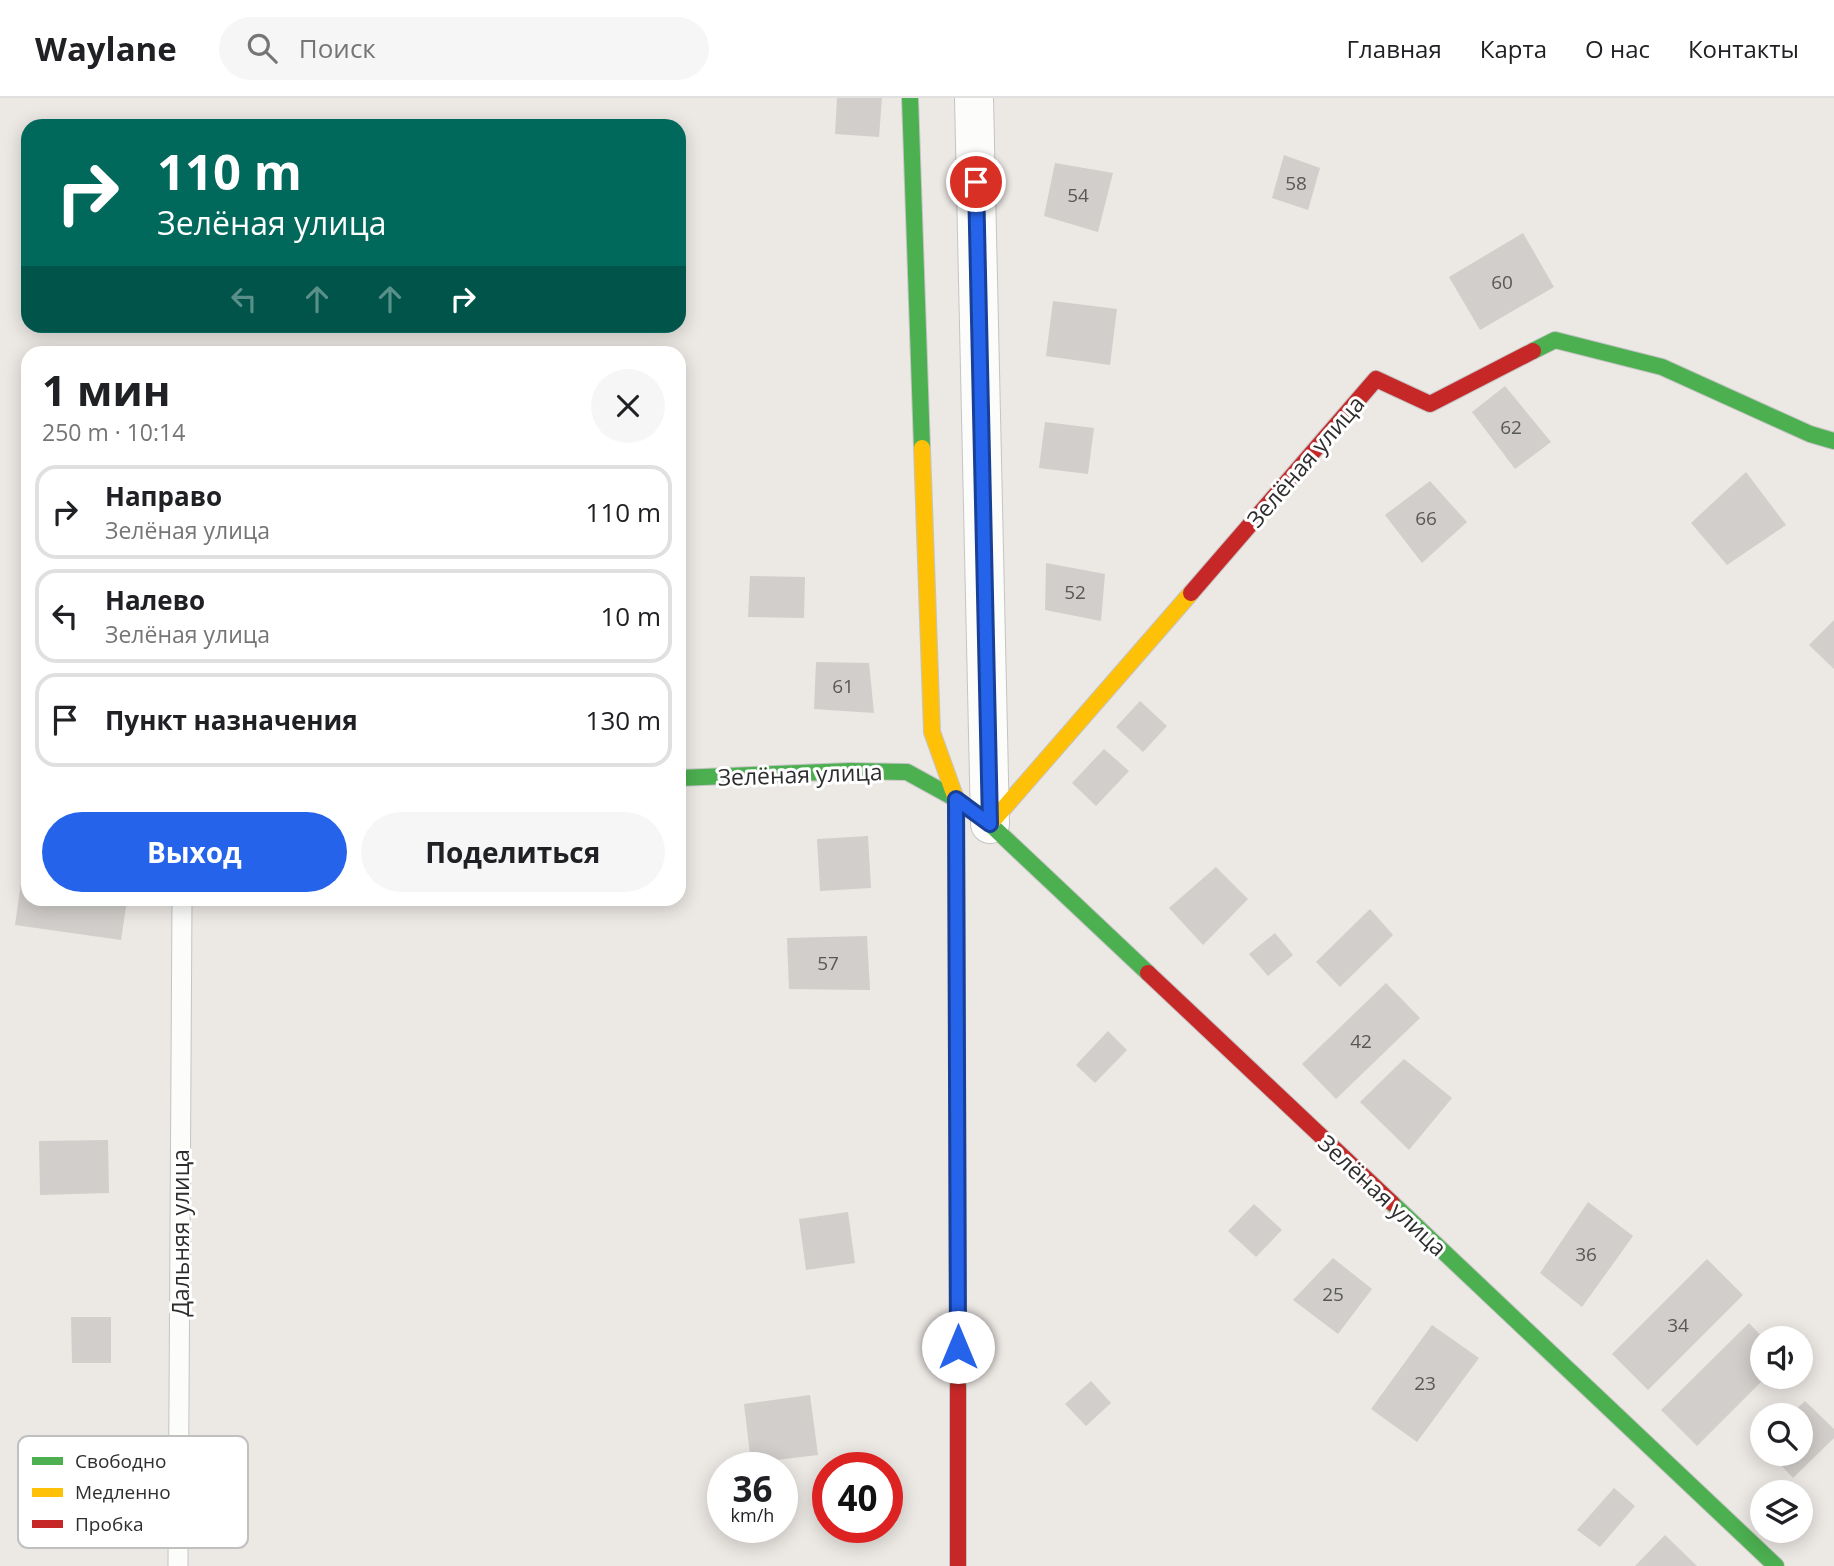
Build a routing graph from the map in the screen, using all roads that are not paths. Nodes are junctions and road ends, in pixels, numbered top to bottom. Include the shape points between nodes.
1 (910, 98) edge
2 (974, 98) edge
3 (1834, 441) edge
4 (686, 778) edge
5 (956, 799) junction
6 (990, 824) junction
7 (182, 906) edge
8 (179, 1436) edge
9 (178, 1548) edge
10 (178, 1566) edge
11 (958, 1566) edge
12 (1776, 1566) edge

1 - 5 street via 932,732
2 - 6 street
3 - 6 street, Зелёная улица via 1662,367 1555,340 1430,404 1376,379
4 - 5 street, Зелёная улица via 907,772
5 - 6 street, Зелёная улица
5 - 11 street
6 - 12 street, Зелёная улица
7 - 8 lane, Дальняя улица
9 - 10 lane, Дальняя улица

